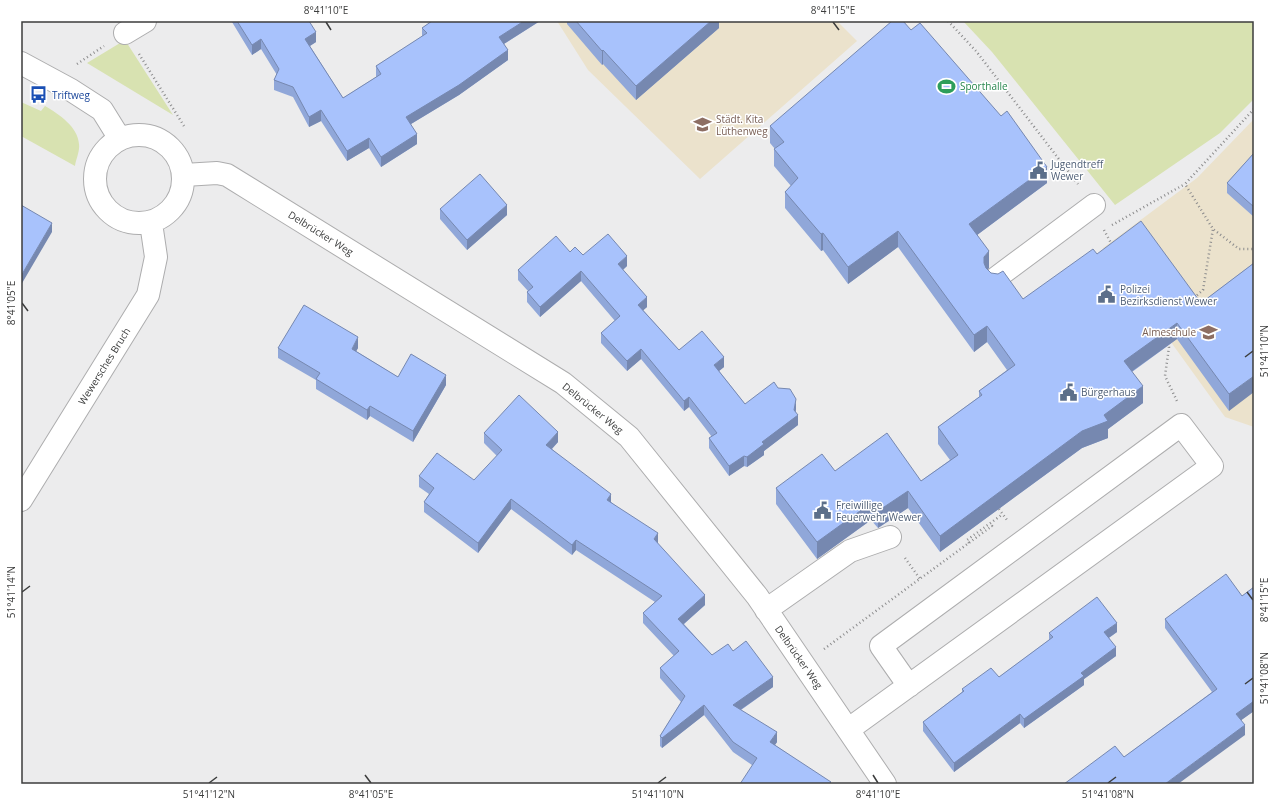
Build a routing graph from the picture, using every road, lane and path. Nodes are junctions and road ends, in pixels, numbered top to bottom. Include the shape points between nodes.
1 (145, 21) edge
2 (948, 21) edge
3 (125, 33) junction
4 (21, 63) edge
5 (76, 64) dead end
6 (1254, 109) edge
7 (184, 126) dead end
8 (120, 139) junction
9 (184, 175) junction
10 (1185, 184) junction
11 (1094, 205) junction
12 (151, 223) junction
13 (1213, 229) junction
14 (1104, 230) junction
15 (1254, 249) edge
16 (1115, 250) edge
17 (996, 278) edge
18 (1193, 300) edge
19 (1166, 341) edge
20 (1182, 425) junction
21 (21, 500) edge
22 (999, 510) edge
23 (1003, 514) junction
24 (1009, 523) dead end
25 (996, 532) dead end
26 (890, 537) dead end
27 (969, 543) junction
28 (766, 610) junction
29 (823, 650) dead end
30 (909, 686) junction
31 (849, 729) junction
32 (876, 780) edge

1 - 3 street
2 - 11 path via 976,51
3 - 5 path
3 - 7 path
4 - 8 street via 102,110
6 - 10 path
8 - 9 street via 136,135 154,137 168,145 179,158
8 - 12 street via 103,153 95,173 97,195 109,213 116,217 128,223
9 - 12 street via 181,196 169,213
9 - 28 street, Delbrücker Weg via 226,175 563,383 629,437
10 - 13 path
10 - 14 path
11 - 14 path
11 - 17 street
12 - 21 street, Wewersches Bruch via 156,257 148,295
13 - 15 path via 1239,249
13 - 18 path via 1204,290
14 - 16 path
19 - 20 path via 1169,346 1165,376 1178,403
20 - 30 street via 881,646
20 - 30 street via 1212,466
22 - 23 path
23 - 24 path
23 - 27 path via 967,540
25 - 27 path via 992,526
26 - 28 street via 850,551
27 - 29 path
28 - 31 street, Delbrücker Weg
30 - 31 street
31 - 32 street, Delbrücker Weg

